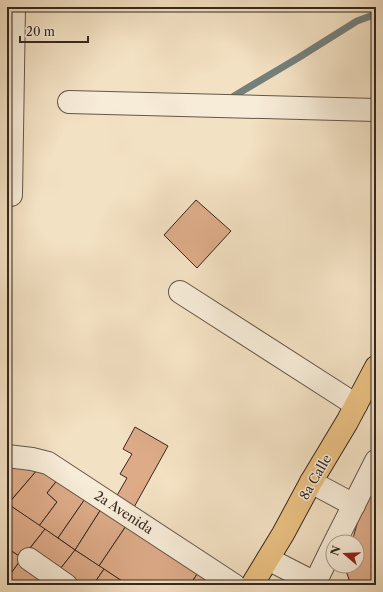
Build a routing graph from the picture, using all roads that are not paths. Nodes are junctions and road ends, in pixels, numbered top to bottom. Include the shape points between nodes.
1 (14, 7) edge
2 (69, 102) dead end
3 (376, 110) edge
4 (11, 195) dead end
5 (180, 292) dead end
6 (376, 367) edge
7 (356, 405) junction
8 (7, 456) edge
9 (376, 461) edge
10 (311, 482) junction
11 (354, 505) junction
12 (339, 534) edge
13 (29, 559) dead end
14 (268, 559) junction
15 (325, 563) edge
16 (315, 584) edge
17 (66, 585) edge
18 (234, 585) edge
19 (252, 585) edge

1 - 4 street
2 - 3 street
5 - 7 street
6 - 7 main road, 8a Calle
7 - 10 main road, 8a Calle
8 - 18 street, 2a Avenida via 48,463
9 - 11 street
10 - 11 street
10 - 14 main road, 8a Calle
11 - 12 street
13 - 17 street
14 - 16 street
14 - 19 main road, 8a Calle
15 - 16 street

